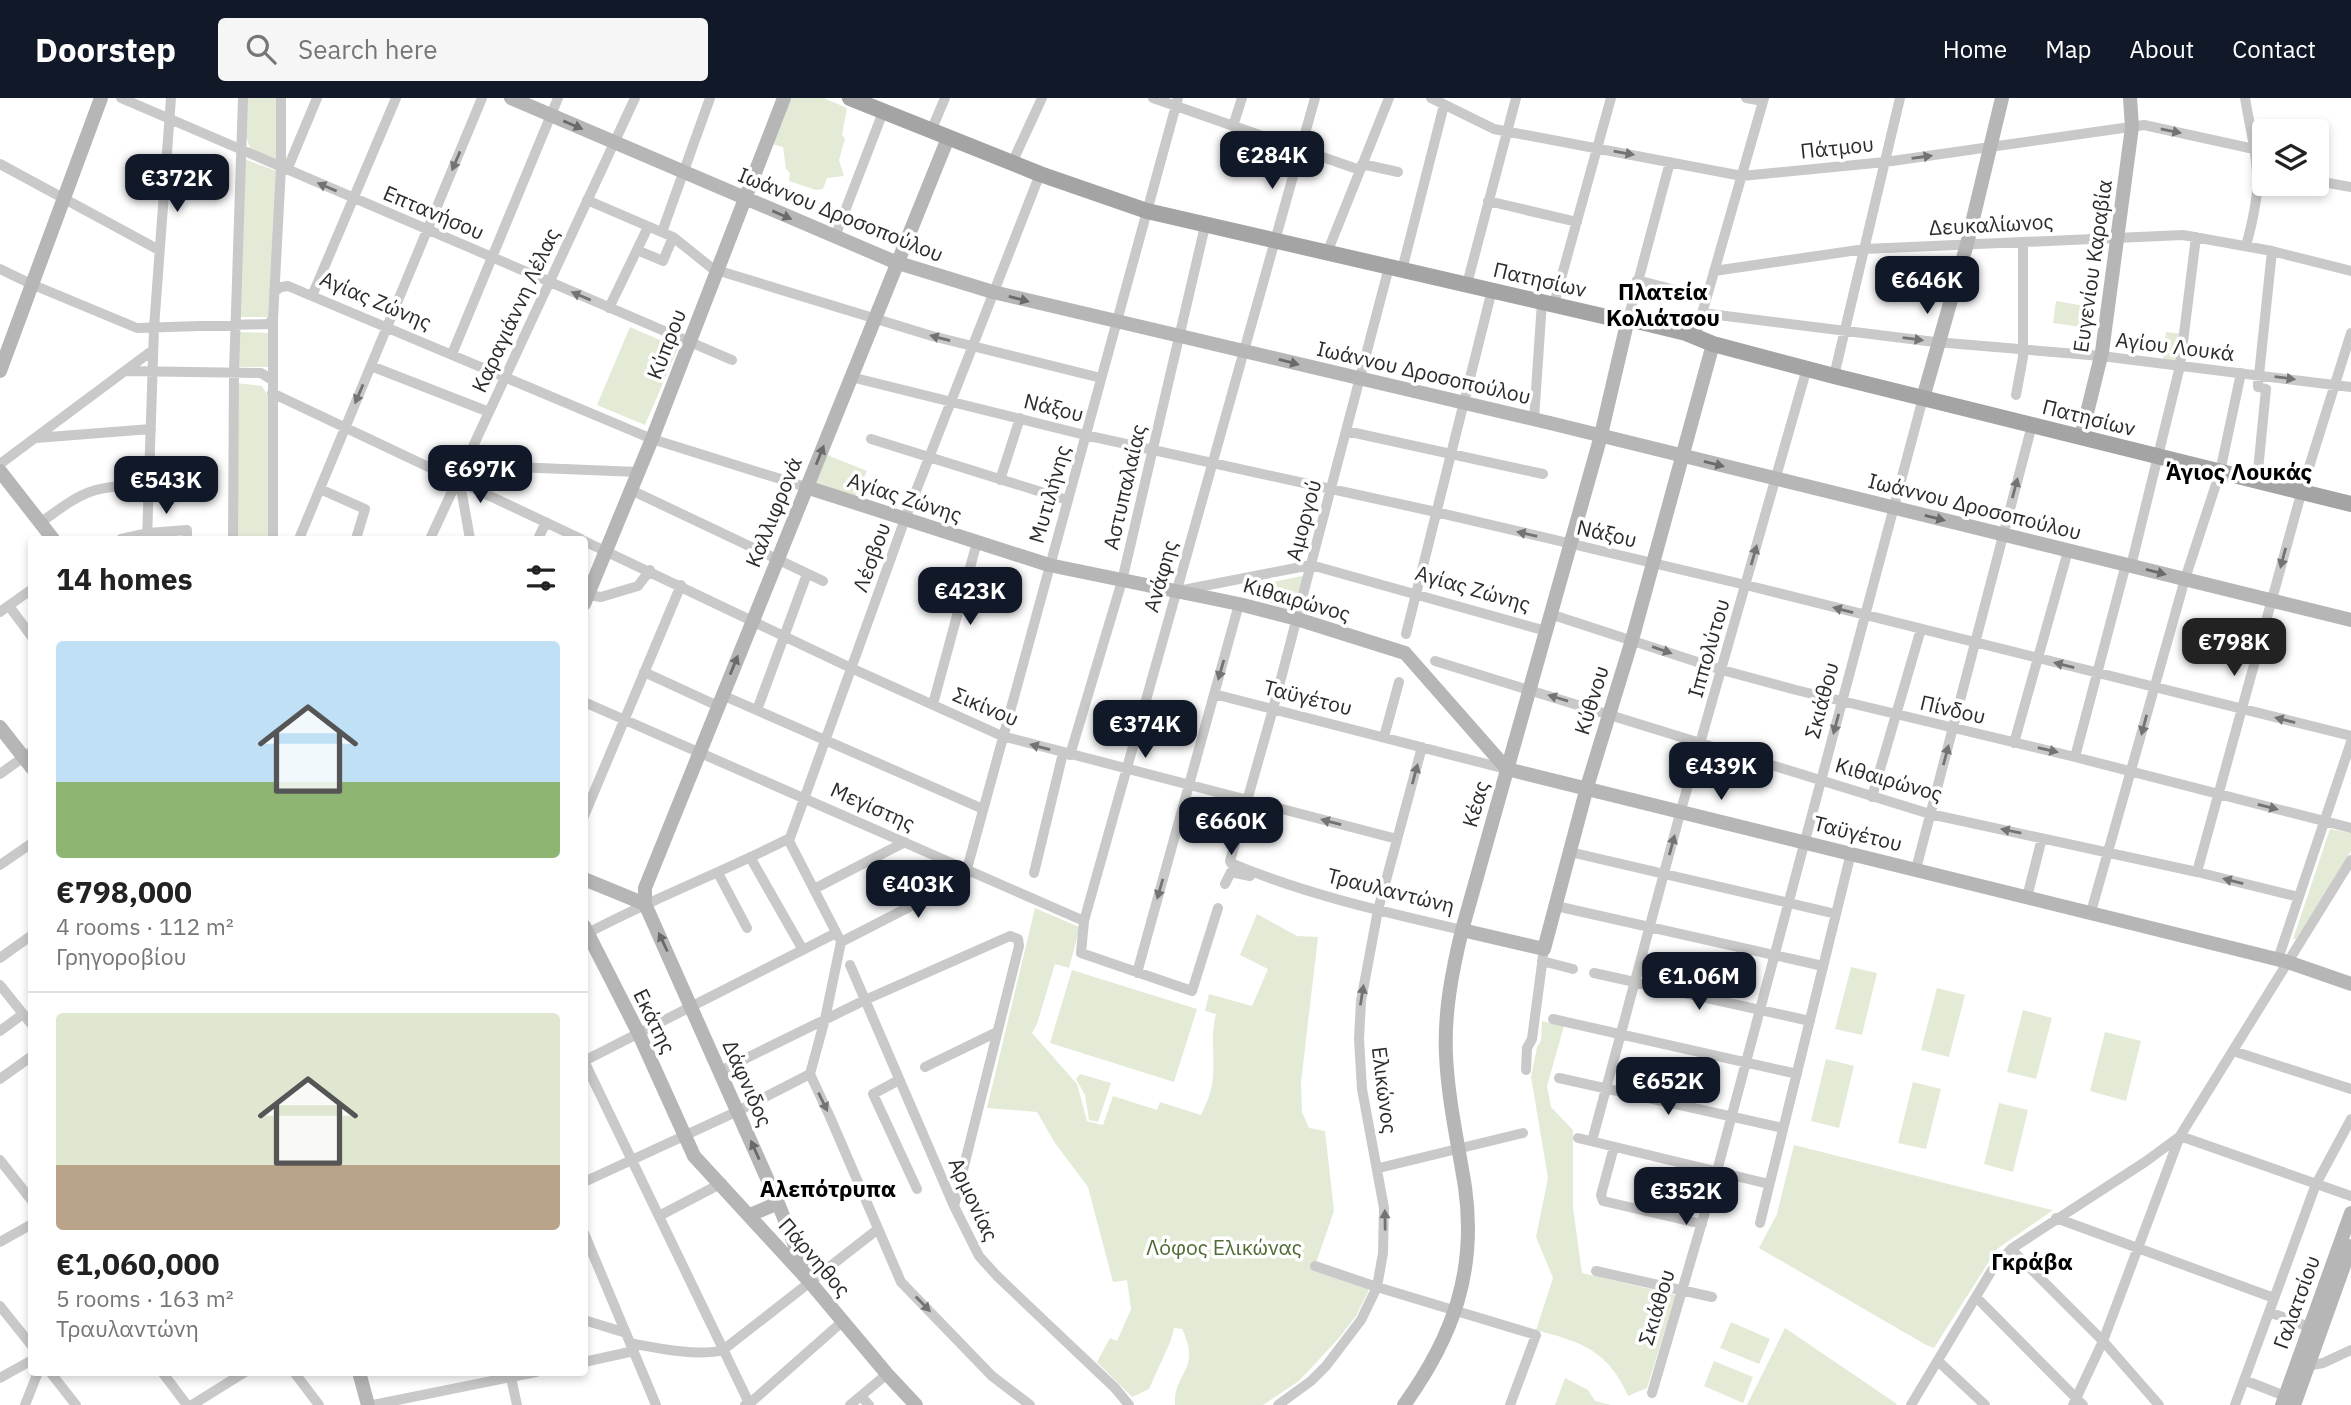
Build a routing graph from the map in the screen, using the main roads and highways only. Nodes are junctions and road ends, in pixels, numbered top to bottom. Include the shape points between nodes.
1 (857, 99) edge
2 (2351, 504) edge

1 - 2 main road, Πατησίων via 1040,174 1147,211 1686,333 1834,376

